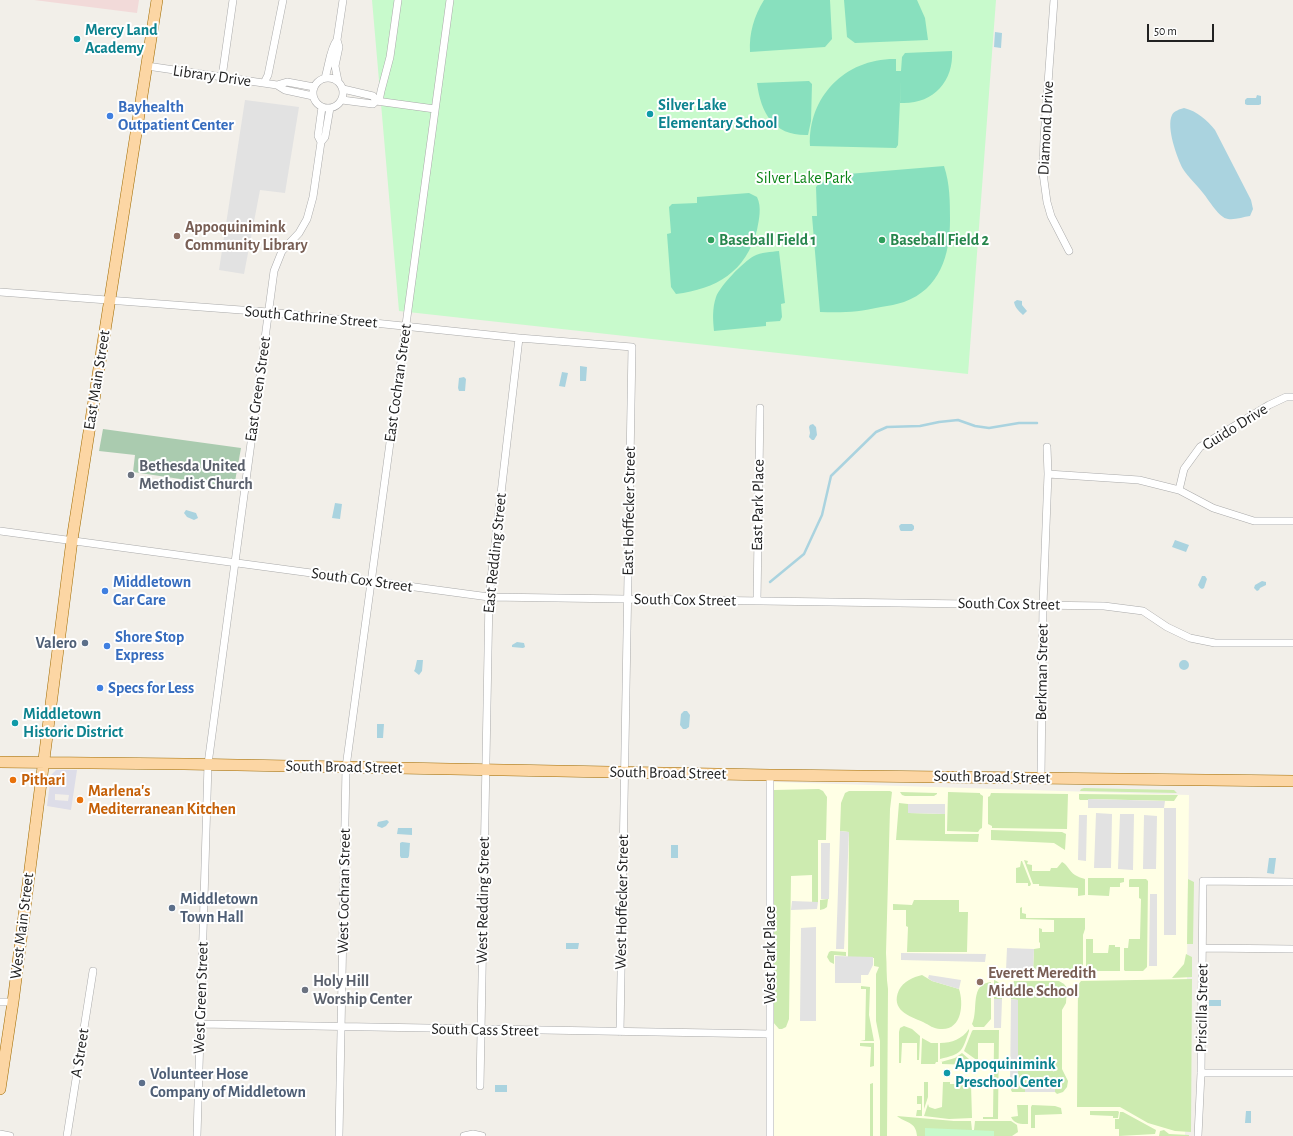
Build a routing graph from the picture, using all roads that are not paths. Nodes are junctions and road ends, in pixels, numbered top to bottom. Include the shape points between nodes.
1 (157, 0) edge
2 (233, 0) edge
3 (283, 0) edge
4 (344, 0) edge
5 (398, 0) edge
6 (450, 0) edge
7 (1054, 0) edge
8 (337, 40) junction
9 (147, 66) junction
10 (222, 77) junction
11 (325, 78) junction
12 (338, 81) junction
13 (264, 83) junction
14 (277, 85) junction
15 (314, 86) junction
16 (343, 89) junction
17 (313, 96) junction
18 (342, 100) junction
19 (378, 101) junction
20 (322, 107) junction
21 (330, 108) junction
22 (435, 109) junction
23 (321, 142) junction
24 (1069, 250) dead end
25 (0, 292) edge
26 (110, 299) junction
27 (268, 312) junction
28 (406, 326) junction
29 (519, 338) junction
30 (632, 347) joint
31 (1293, 397) edge
32 (760, 408) dead end
33 (1047, 447) dead end
34 (1048, 474) junction
35 (1179, 490) junction
36 (1293, 521) edge
37 (0, 531) edge
38 (72, 540) junction
39 (235, 563) junction
40 (371, 581) junction
41 (489, 597) junction
42 (628, 600) junction
43 (757, 601) junction
44 (1043, 605) junction
45 (1293, 643) edge
46 (0, 762) edge
47 (43, 762) junction
48 (208, 764) junction
49 (346, 767) junction
50 (486, 769) junction
51 (624, 772) junction
52 (770, 774) junction
53 (1041, 777) junction
54 (1293, 781) edge
55 (1293, 882) edge
56 (1202, 948) junction
57 (1293, 949) edge
58 (93, 971) dead end
59 (0, 1002) edge
60 (13, 1002) junction
61 (200, 1024) junction
62 (341, 1026) junction
63 (481, 1030) junction
64 (620, 1032) junction
65 (770, 1034) junction
66 (1201, 1073) junction
67 (1293, 1073) edge
68 (480, 1086) dead end
69 (0, 1089) edge
70 (0, 1134) edge
71 (10, 1136) edge
72 (67, 1136) edge
73 (197, 1136) edge
74 (339, 1136) edge
75 (464, 1136) edge
76 (482, 1136) edge
77 (770, 1136) edge
78 (1198, 1136) edge

1 - 9 main road, East Main Street
2 - 10 street
3 - 13 street via 268,75
4 - 8 street
5 - 19 street via 390,57
6 - 22 street, East Cochran Street
7 - 24 street, Diamond Drive via 1043,173 1051,216
8 - 11 street via 332,46
8 - 12 street via 339,47 335,66
9 - 10 street, Library Drive
9 - 26 main road, East Main Street
10 - 13 street, Library Drive
11 - 12 street
11 - 15 street
12 - 16 street
13 - 14 street, Library Drive
14 - 15 street, Library Drive via 287,82
14 - 17 street, Library Drive via 285,90
15 - 17 street
16 - 18 street
16 - 19 street via 373,96
17 - 20 street via 316,103
18 - 19 street via 372,104
18 - 21 street
19 - 22 street
20 - 21 street
20 - 23 street, East Green Street via 318,136
21 - 23 street, East Green Street via 325,137
22 - 28 street, East Cochran Street
23 - 27 street, East Green Street via 310,210 299,233 282,251 274,271
25 - 26 street, South Cathrine Street
26 - 27 street, South Cathrine Street
26 - 38 main road, East Main Street
27 - 28 street, South Cathrine Street
27 - 39 street, East Green Street
28 - 29 street, South Cathrine Street
28 - 40 street, East Cochran Street
29 - 30 street, South Cathrine Street
29 - 41 street, East Redding Street
30 - 42 street, East Hoffecker Street
31 - 35 street, Guido Drive via 1286,397 1269,405 1200,447 1184,469
32 - 43 street, East Park Place
33 - 34 street, Berkman Street
34 - 35 street via 1139,480
34 - 44 street, Berkman Street
35 - 36 street via 1213,508 1254,521
37 - 38 street, South Cox Street
38 - 39 street, South Cox Street
38 - 47 main road, East Main Street
39 - 40 street, South Cox Street
39 - 48 street, East Green Street
40 - 41 street, South Cox Street
40 - 49 street, East Cochran Street
41 - 42 street, South Cox Street
41 - 50 street, East Redding Street
42 - 43 street, South Cox Street
42 - 51 street, East Hoffecker Street
43 - 44 street, South Cox Street
44 - 45 street, South Cox Street via 1104,606 1143,611 1190,638 1215,643
44 - 53 street, Berkman Street
46 - 47 main road, South Broad Street
47 - 48 main road, South Broad Street
47 - 60 main road, West Main Street
48 - 49 main road, South Broad Street
48 - 61 street, West Green Street
49 - 50 main road, South Broad Street
49 - 62 street, West Cochran Street
50 - 51 main road, South Broad Street
50 - 63 street, West Redding Street
51 - 52 main road, South Broad Street
51 - 64 street, West Hoffecker Street
52 - 53 main road, South Broad Street
52 - 65 street, West Park Place
53 - 54 main road, South Broad Street
55 - 56 street, Priscilla Street via 1203,881
56 - 57 street
56 - 66 street, Priscilla Street
58 - 72 street, A Street
59 - 60 street
60 - 69 main road, West Main Street
61 - 62 street, South Cass Street
61 - 73 street, West Green Street
62 - 63 street, South Cass Street
62 - 74 street, West Cochran Street
63 - 64 street, South Cass Street
63 - 68 street, West Redding Street
64 - 65 street, South Cass Street
65 - 77 street, West Park Place
66 - 67 street
66 - 78 street, Priscilla Street
70 - 71 street
75 - 76 street

